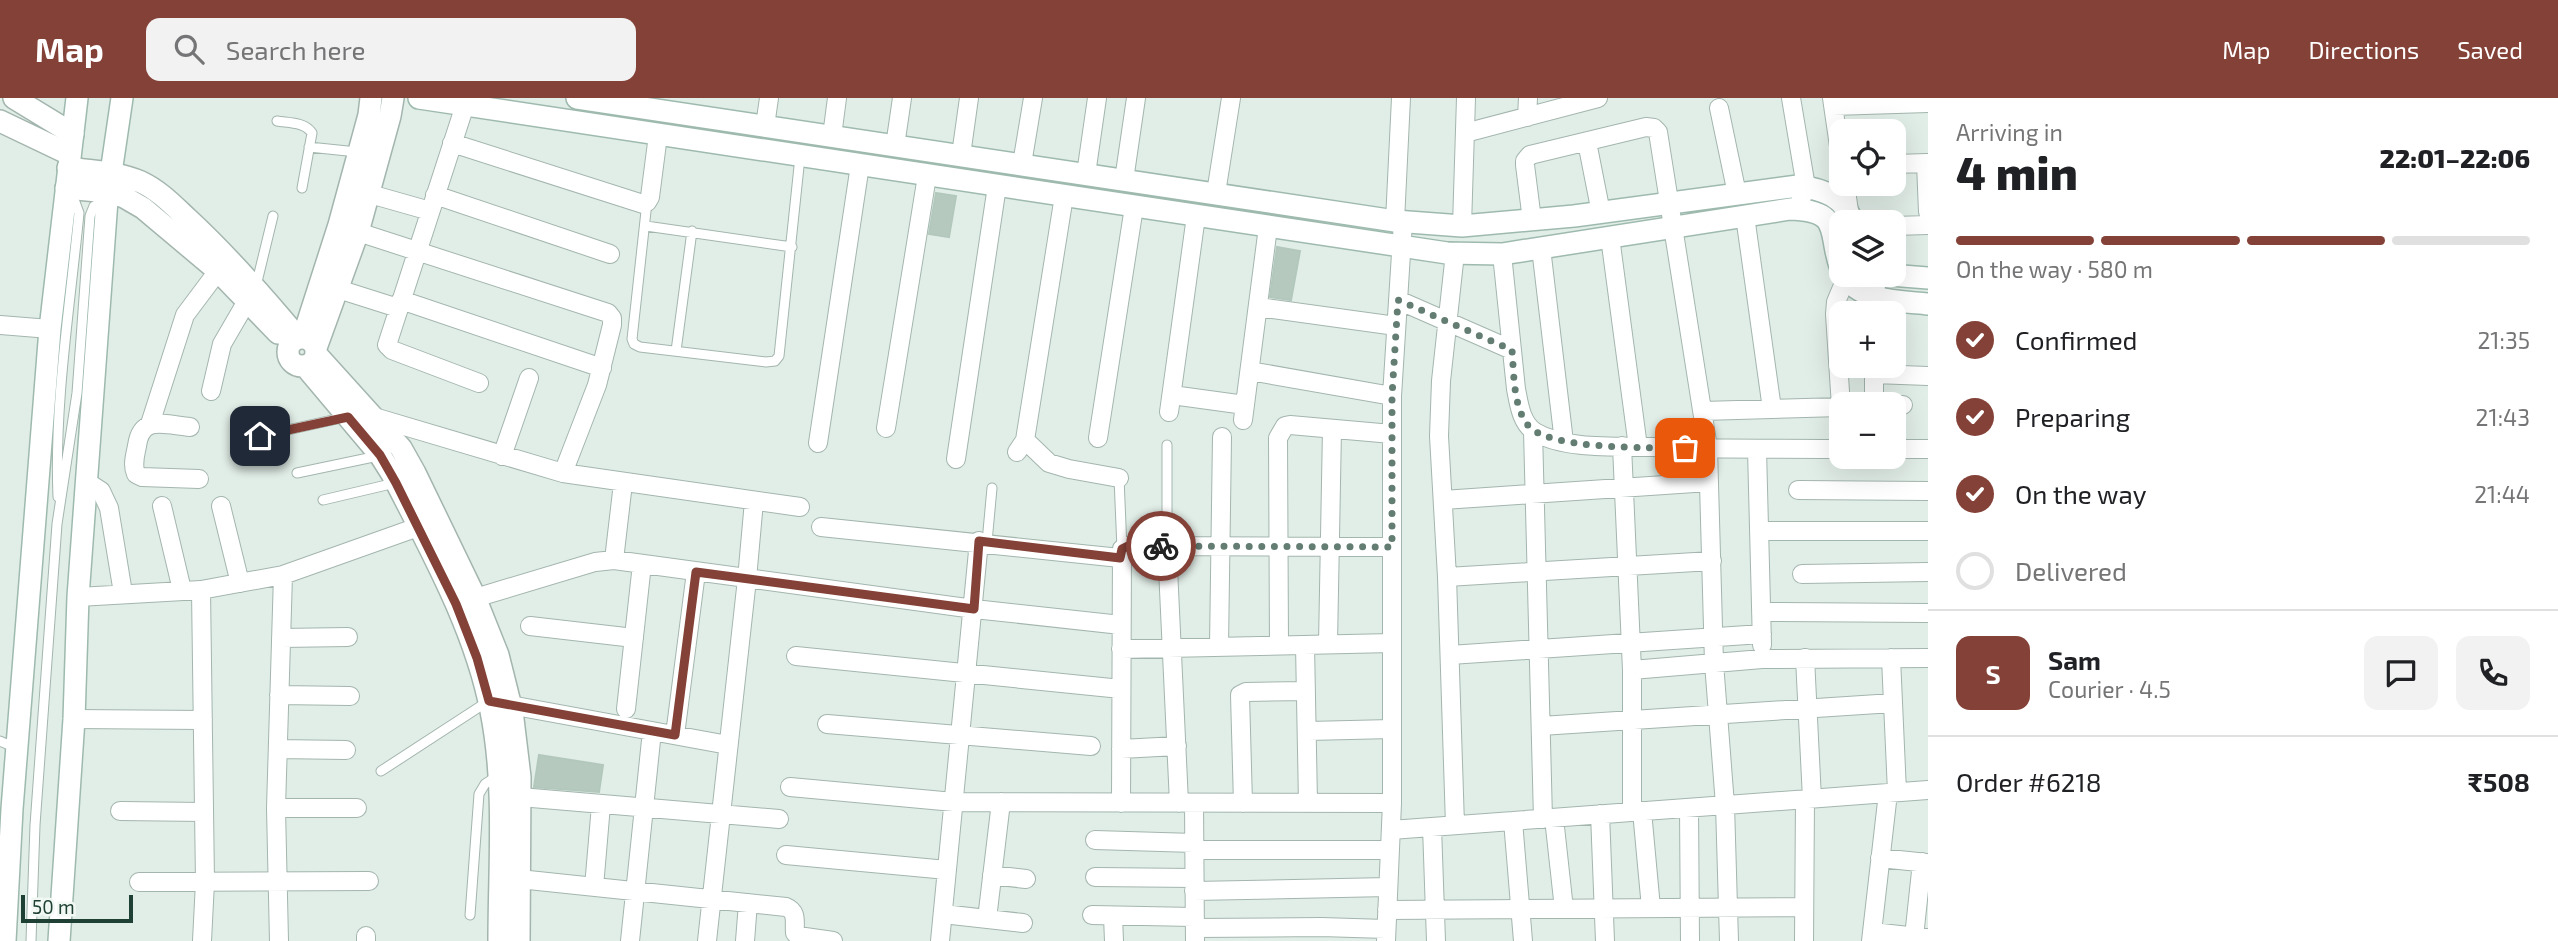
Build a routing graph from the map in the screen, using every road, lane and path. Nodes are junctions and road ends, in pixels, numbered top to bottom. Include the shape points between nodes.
1 (13, 98) edge
2 (77, 98) edge
3 (122, 98) edge
4 (371, 98) edge
5 (393, 98) edge
6 (419, 98) edge
7 (577, 98) edge
8 (769, 98) edge
9 (837, 98) edge
10 (902, 98) edge
11 (969, 98) edge
12 (1033, 98) edge
13 (1097, 98) edge
14 (1136, 98) edge
15 (1231, 98) edge
16 (1401, 98) edge
17 (1466, 98) edge
18 (1528, 98) edge
19 (1791, 98) edge
20 (1590, 99) edge
21 (1925, 101) edge
22 (1832, 102) edge
23 (656, 104) edge
24 (465, 105) junction
25 (1719, 108) dead end
26 (1527, 117) junction
27 (0, 121) edge
28 (277, 121) dead end
29 (765, 126) junction
30 (1465, 133) junction
31 (658, 135) junction
32 (832, 136) junction
33 (1587, 142) junction
34 (452, 144) junction
35 (895, 146) junction
36 (309, 147) junction
37 (359, 152) junction
38 (961, 155) junction
39 (800, 156) junction
40 (1927, 163) edge
41 (1022, 164) junction
42 (1906, 164) edge
43 (860, 166) junction
44 (68, 168) junction
45 (1086, 174) junction
46 (927, 176) junction
47 (1124, 180) junction
48 (997, 186) junction
49 (1806, 187) junction
50 (108, 188) junction
51 (302, 188) dead end
52 (1216, 193) junction
53 (370, 194) junction
54 (1737, 194) junction
55 (1064, 196) junction
56 (647, 202) junction
57 (433, 203) junction
58 (1670, 203) junction
59 (1134, 207) junction
60 (1797, 209) junction
61 (1846, 210) edge
62 (1928, 212) edge
63 (1601, 213) junction
64 (272, 216) dead end
65 (1196, 216) junction
66 (1745, 216) junction
67 (1532, 220) junction
68 (1399, 221) junction
69 (1829, 222) edge
70 (1928, 225) edge
71 (353, 226) junction
72 (646, 226) junction
73 (1462, 226) junction
74 (1906, 226) edge
75 (1268, 227) junction
76 (1674, 227) junction
77 (692, 231) junction
78 (1610, 237) junction
79 (792, 247) junction
80 (1401, 247) junction
81 (1541, 248) junction
82 (417, 250) junction
83 (1455, 253) junction
84 (610, 254) dead end
85 (1502, 254) junction
86 (218, 271) junction
87 (1906, 276) edge
88 (1928, 278) edge
89 (1840, 287) edge
90 (1855, 287) edge
91 (338, 289) junction
92 (251, 294) junction
93 (1398, 300) junction
94 (1870, 301) edge
95 (1881, 301) edge
96 (1902, 301) edge
97 (1906, 301) edge
98 (399, 304) junction
99 (1928, 304) edge
100 (1258, 307) junction
101 (1448, 321) junction
102 (0, 325) edge
103 (1396, 326) junction
104 (50, 329) junction
105 (305, 348) junction
106 (1512, 350) junction
107 (676, 351) junction
108 (602, 368) junction
109 (1250, 371) junction
110 (1906, 374) edge
111 (1928, 376) edge
112 (529, 378) dead end
113 (479, 383) dead end
114 (211, 391) dead end
115 (1392, 396) junction
116 (1772, 409) junction
117 (1703, 411) junction
118 (348, 417) junction
119 (374, 417) junction
120 (150, 424) junction
121 (190, 427) dead end
122 (886, 428) dead end
123 (1332, 429) junction
124 (1533, 431) junction
125 (1392, 434) junction
126 (1222, 437) dead end
127 (1098, 438) dead end
128 (238, 441) dead end
129 (1564, 442) junction
130 (818, 443) dead end
131 (1167, 445) dead end
132 (1630, 446) junction
133 (1708, 448) junction
134 (1757, 449) junction
135 (1829, 449) edge
136 (1906, 449) edge
137 (1928, 449) edge
138 (380, 455) junction
139 (502, 456) junction
140 (956, 459) dead end
141 (298, 473) dead end
142 (563, 473) junction
143 (1119, 478) joint
144 (199, 479) dead end
145 (87, 482) junction
146 (1709, 482) junction
147 (396, 483) junction
148 (623, 483) junction
149 (1624, 487) junction
150 (992, 488) dead end
151 (1798, 490) dead end
152 (1928, 491) edge
153 (1535, 492) junction
154 (323, 500) dead end
155 (1443, 500) junction
156 (754, 501) junction
157 (162, 506) dead end
158 (221, 506) dead end
159 (800, 507) dead end
160 (59, 510) junction
161 (418, 527) junction
162 (821, 527) dead end
163 (1759, 531) junction
164 (1928, 531) edge
165 (983, 542) junction
166 (1167, 547) junction
167 (1220, 547) junction
168 (1392, 547) junction
169 (1279, 548) junction
170 (1329, 548) junction
171 (1121, 553) junction
172 (614, 560) junction
173 (1712, 561) junction
174 (642, 564) junction
175 (1628, 567) junction
176 (696, 572) junction
177 (1928, 572) edge
178 (1537, 573) junction
179 (1802, 574) dead end
180 (283, 575) junction
181 (1447, 577) junction
182 (747, 579) junction
183 (240, 583) junction
184 (182, 590) junction
185 (201, 590) junction
186 (123, 593) junction
187 (78, 597) junction
188 (475, 598) junction
189 (974, 609) junction
190 (1761, 612) junction
191 (1928, 613) edge
192 (1121, 625) junction
193 (530, 626) dead end
194 (1762, 634) junction
195 (1714, 636) junction
196 (348, 637) dead end
197 (281, 638) junction
198 (634, 638) junction
199 (1392, 643) junction
200 (1631, 643) junction
201 (1328, 644) junction
202 (1279, 645) junction
203 (1305, 645) junction
204 (1219, 646) junction
205 (1173, 647) junction
206 (1121, 649) junction
207 (1539, 649) junction
208 (1450, 655) junction
209 (796, 656) dead end
210 (1805, 658) junction
211 (1891, 658) junction
212 (1762, 659) junction
213 (1928, 659) edge
214 (1714, 663) junction
215 (1632, 670) junction
216 (967, 672) junction
217 (1121, 689) junction
218 (1306, 691) junction
219 (279, 695) junction
220 (350, 696) dead end
221 (489, 701) junction
222 (1893, 703) junction
223 (511, 705) junction
224 (1808, 708) junction
225 (626, 709) dead end
226 (1718, 716) junction
227 (74, 719) junction
228 (203, 720) junction
229 (1632, 721) junction
230 (827, 724) dead end
231 (1541, 726) junction
232 (1392, 729) junction
233 (652, 731) junction
234 (1308, 732) junction
235 (961, 734) junction
236 (675, 735) junction
237 (9, 745) edge
238 (728, 745) junction
239 (1091, 746) dead end
240 (1177, 746) junction
241 (1121, 748) junction
242 (278, 749) junction
243 (346, 750) dead end
244 (381, 771) dead end
245 (499, 775) junction
246 (790, 787) dead end
247 (1928, 790) edge
248 (1892, 793) junction
249 (520, 797) junction
250 (1809, 799) junction
251 (954, 802) junction
252 (1001, 802) junction
253 (1121, 803) junction
254 (1186, 803) junction
255 (1242, 803) junction
256 (1308, 803) junction
257 (1392, 803) junction
258 (601, 805) junction
259 (1726, 805) junction
260 (276, 808) junction
261 (357, 808) dead end
262 (643, 808) junction
263 (1689, 808) junction
264 (6, 809) edge
265 (120, 811) dead end
266 (204, 812) junction
267 (1637, 812) junction
268 (1600, 814) junction
269 (720, 815) junction
270 (1549, 818) junction
271 (779, 819) dead end
272 (1513, 821) junction
273 (1455, 825) junction
274 (1432, 827) junction
275 (1391, 830) junction
276 (1095, 840) dead end
277 (1194, 846) junction
278 (1390, 850) junction
279 (786, 855) dead end
280 (1880, 858) junction
281 (1925, 862) edge
282 (947, 870) junction
283 (992, 875) junction
284 (1095, 877) dead end
285 (4, 879) edge
286 (519, 879) junction
287 (1026, 879) dead end
288 (278, 880) junction
289 (205, 881) junction
290 (369, 881) dead end
291 (139, 882) dead end
292 (1194, 884) junction
293 (594, 887) junction
294 (1388, 887) junction
295 (636, 891) junction
296 (710, 899) junction
297 (748, 903) junction
298 (1804, 906) junction
299 (1728, 907) junction
300 (1604, 908) junction
301 (1651, 908) junction
302 (1689, 908) junction
303 (1436, 909) junction
304 (1521, 909) junction
305 (1564, 909) junction
306 (1387, 910) junction
307 (943, 914) junction
308 (470, 915) dead end
309 (1092, 915) dead end
310 (1113, 916) junction
311 (987, 919) junction
312 (1023, 923) dead end
313 (1195, 929) edge
314 (1321, 934) edge
315 (1386, 935) edge
316 (1872, 937) edge
317 (1921, 938) edge
318 (5, 941) edge
319 (32, 941) edge
320 (59, 941) edge
321 (202, 941) edge
322 (279, 941) edge
323 (499, 941) edge
324 (519, 941) edge
325 (630, 941) edge
326 (706, 941) edge
327 (746, 941) edge
328 (833, 941) edge
329 (940, 941) edge
330 (1114, 941) edge
331 (1436, 941) edge
332 (1523, 941) edge
333 (1605, 941) edge
334 (1690, 941) edge
335 (1729, 941) edge
336 (1804, 941) edge

1 - 44 main road
2 - 44 main road
3 - 50 main road
4 - 37 main road
5 - 53 main road
6 - 24 main road
7 - 23 main road
8 - 29 street
9 - 32 street
10 - 35 street
11 - 38 street
12 - 41 street
13 - 45 street
14 - 47 street
15 - 52 street
16 - 68 street
17 - 30 street
18 - 26 street
19 - 49 street
20 - 26 street
21 - 22 street
23 - 29 main road
24 - 31 main road
24 - 34 street
25 - 54 street
26 - 30 street
27 - 44 main road
28 - 36 lane via 309,128
29 - 32 main road
30 - 73 street
31 - 39 main road
31 - 56 street
32 - 35 main road
33 - 58 street via 1654,128
33 - 63 street
33 - 67 street via 1527,158
34 - 56 street via 637,203
34 - 57 street
35 - 38 main road
36 - 37 lane
36 - 51 lane
37 - 71 main road
38 - 41 main road
39 - 43 main road
39 - 79 lane
40 - 42 street
40 - 62 street
41 - 45 main road
43 - 46 main road
43 - 130 street
44 - 50 main road
44 - 104 main road
44 - 160 lane via 79,213 58,438
45 - 47 main road
46 - 48 main road
46 - 122 street
47 - 52 main road
48 - 55 main road
48 - 140 street
49 - 54 main road
49 - 60 street
49 - 61 main road via 1838,198
50 - 86 main road via 143,208
50 - 92 main road via 141,182 163,195 214,243
50 - 145 main road
50 - 160 lane via 90,216 77,393
52 - 68 main road
53 - 57 street
53 - 71 main road
54 - 58 main road
55 - 59 main road
55 - 143 street via 1021,446 1049,463
56 - 72 lane
57 - 82 street
57 - 84 street
58 - 63 main road
58 - 76 street
59 - 65 main road
59 - 127 street
60 - 66 main road
60 - 69 main road via 1809,209
63 - 67 main road
64 - 92 lane
65 - 75 main road
65 - 109 street via 1171,403 1244,412
66 - 76 main road
66 - 116 street
67 - 73 main road
68 - 73 main road
68 - 80 street
70 - 74 street
71 - 82 street
71 - 91 main road
71 - 105 main road
72 - 77 lane
72 - 107 lane via 632,338 640,347
75 - 80 main road
75 - 100 street
76 - 78 main road
76 - 117 street
77 - 79 lane
77 - 107 lane
78 - 81 main road
78 - 132 street
79 - 107 lane via 775,361
80 - 83 main road
80 - 93 street
81 - 85 main road
81 - 129 street
82 - 98 street
82 - 108 street via 608,313 612,325
83 - 85 main road
83 - 101 street
85 - 106 street
86 - 92 main road
86 - 120 street via 197,296 178,331
87 - 88 main road
89 - 116 street via 1835,314 1841,407
90 - 94 main road
91 - 98 street
91 - 105 main road
92 - 105 main road
92 - 114 street via 222,344
93 - 101 street
93 - 103 street
95 - 96 main road
97 - 99 main road
98 - 108 street
98 - 113 street via 388,348
100 - 103 street
100 - 109 street
101 - 106 street
101 - 155 street via 1439,436
102 - 104 street
103 - 115 street
104 - 237 main road
105 - 118 main road
105 - 119 main road
106 - 124 street via 1520,409
108 - 142 street
109 - 115 street
110 - 111 street
112 - 139 street
115 - 125 street
116 - 117 street
117 - 133 street
118 - 128 lane
118 - 138 main road
119 - 139 street
119 - 188 main road via 415,473
120 - 121 street
120 - 144 street via 138,436 136,474
123 - 125 street
123 - 169 street via 1290,425 1280,431
123 - 170 street
124 - 129 street
124 - 153 street
125 - 168 street
126 - 167 street
129 - 132 street
131 - 166 lane
132 - 133 street
132 - 149 street
133 - 134 street
133 - 146 street
134 - 135 street
134 - 163 street
136 - 137 street
138 - 141 lane
138 - 147 main road
139 - 142 street
142 - 148 street
143 - 171 lane
145 - 186 street via 105,497
145 - 187 main road
146 - 149 street
146 - 173 street
147 - 154 lane
147 - 161 main road
148 - 156 street
148 - 172 street
149 - 153 street
149 - 175 street
150 - 165 lane
151 - 152 street
153 - 155 street
153 - 178 street
155 - 181 street
156 - 159 street
156 - 182 street
157 - 184 street
158 - 183 street
160 - 319 lane via 35,825
161 - 180 street
161 - 221 main road via 456,604
162 - 165 street
163 - 164 street
163 - 190 street
165 - 171 street
165 - 189 street
166 - 167 street
166 - 171 street via 1128,546
166 - 205 street
167 - 169 street
167 - 204 street
168 - 170 street
168 - 199 street
169 - 170 street
169 - 202 street
170 - 201 street
171 - 192 street
172 - 174 street
172 - 188 street
173 - 175 street
173 - 195 street
174 - 176 street
174 - 198 street
175 - 178 street
175 - 200 street
176 - 182 street
176 - 236 street
177 - 179 street
178 - 181 street
178 - 207 street
180 - 183 street
180 - 197 street
181 - 208 street
182 - 189 street
182 - 238 street
183 - 185 street
184 - 185 street
184 - 186 street
185 - 228 street
186 - 187 street
187 - 227 main road
188 - 223 main road via 498,655
189 - 192 street
189 - 216 street
190 - 191 street
190 - 194 street
192 - 206 street
193 - 198 street
194 - 195 street
194 - 212 street
195 - 200 street
195 - 214 street
196 - 197 street
197 - 219 street
198 - 225 street
199 - 201 street
199 - 232 street
200 - 207 street
200 - 215 street
201 - 203 street
202 - 203 street
202 - 204 street
203 - 218 street
204 - 205 street
205 - 206 street
205 - 240 street
206 - 217 street
207 - 208 street
207 - 231 street
208 - 273 street
209 - 216 street
210 - 211 street
210 - 212 street
210 - 224 street
211 - 213 street
211 - 222 street
212 - 214 street
214 - 215 street
214 - 226 street
215 - 229 street
216 - 217 street
216 - 235 street
217 - 241 street
218 - 234 street
218 - 255 street via 1240,695
219 - 220 street
219 - 242 street
221 - 223 street
221 - 244 lane
221 - 245 main road
222 - 224 street
222 - 248 street
223 - 233 street
223 - 249 main road
224 - 226 street
224 - 250 street
226 - 229 street
226 - 259 street
227 - 228 street
227 - 320 main road
228 - 266 street
229 - 231 street
229 - 267 street
230 - 235 street
231 - 270 street
232 - 234 street
232 - 257 street
233 - 236 street
233 - 262 street
234 - 256 street
235 - 239 street
235 - 251 street
236 - 238 street
237 - 264 main road
238 - 269 street
240 - 241 street
240 - 254 street
241 - 253 street
242 - 243 street
242 - 260 street
245 - 308 lane via 479,794
245 - 323 main road
246 - 251 street
247 - 248 street
248 - 250 street
248 - 280 street
249 - 258 street
249 - 286 main road
250 - 259 street
250 - 298 street
251 - 252 street
251 - 282 street
252 - 253 street
252 - 283 street
253 - 254 street
254 - 255 street
254 - 277 street
255 - 256 street
256 - 257 street
257 - 275 street
258 - 262 street
258 - 293 street
259 - 263 street
259 - 299 street
260 - 261 street
260 - 288 street
262 - 269 street
262 - 295 street
263 - 267 street
263 - 302 street
264 - 285 main road
265 - 266 street
266 - 289 street
267 - 268 street
267 - 301 street
268 - 270 street
268 - 300 street
269 - 271 street
269 - 296 street
270 - 272 street
270 - 305 street
272 - 273 street
272 - 304 street
273 - 274 street
274 - 275 street
274 - 303 street
275 - 278 street
276 - 277 street
277 - 278 street
277 - 292 street
278 - 294 street
279 - 282 street
280 - 281 street
280 - 316 street
281 - 317 street
282 - 307 street
283 - 287 street
283 - 311 street
284 - 292 street
285 - 318 main road
286 - 293 street
286 - 324 main road
288 - 289 street
288 - 290 street
288 - 322 street
289 - 291 street
289 - 321 street
292 - 294 street
292 - 313 street
293 - 295 street
294 - 306 street
295 - 296 street
295 - 325 street
296 - 297 street
296 - 326 street
297 - 327 street
297 - 328 street via 792,909 798,936
298 - 299 street
298 - 336 street
299 - 302 street
299 - 335 street
300 - 301 street
300 - 305 street
300 - 333 street
301 - 302 street
302 - 334 street
303 - 304 street
303 - 306 street
303 - 331 street
304 - 305 street
304 - 332 street
306 - 315 street
307 - 311 street
307 - 329 street
309 - 310 street
310 - 313 street
310 - 330 street
311 - 312 street
313 - 314 street
314 - 315 street
316 - 317 street

